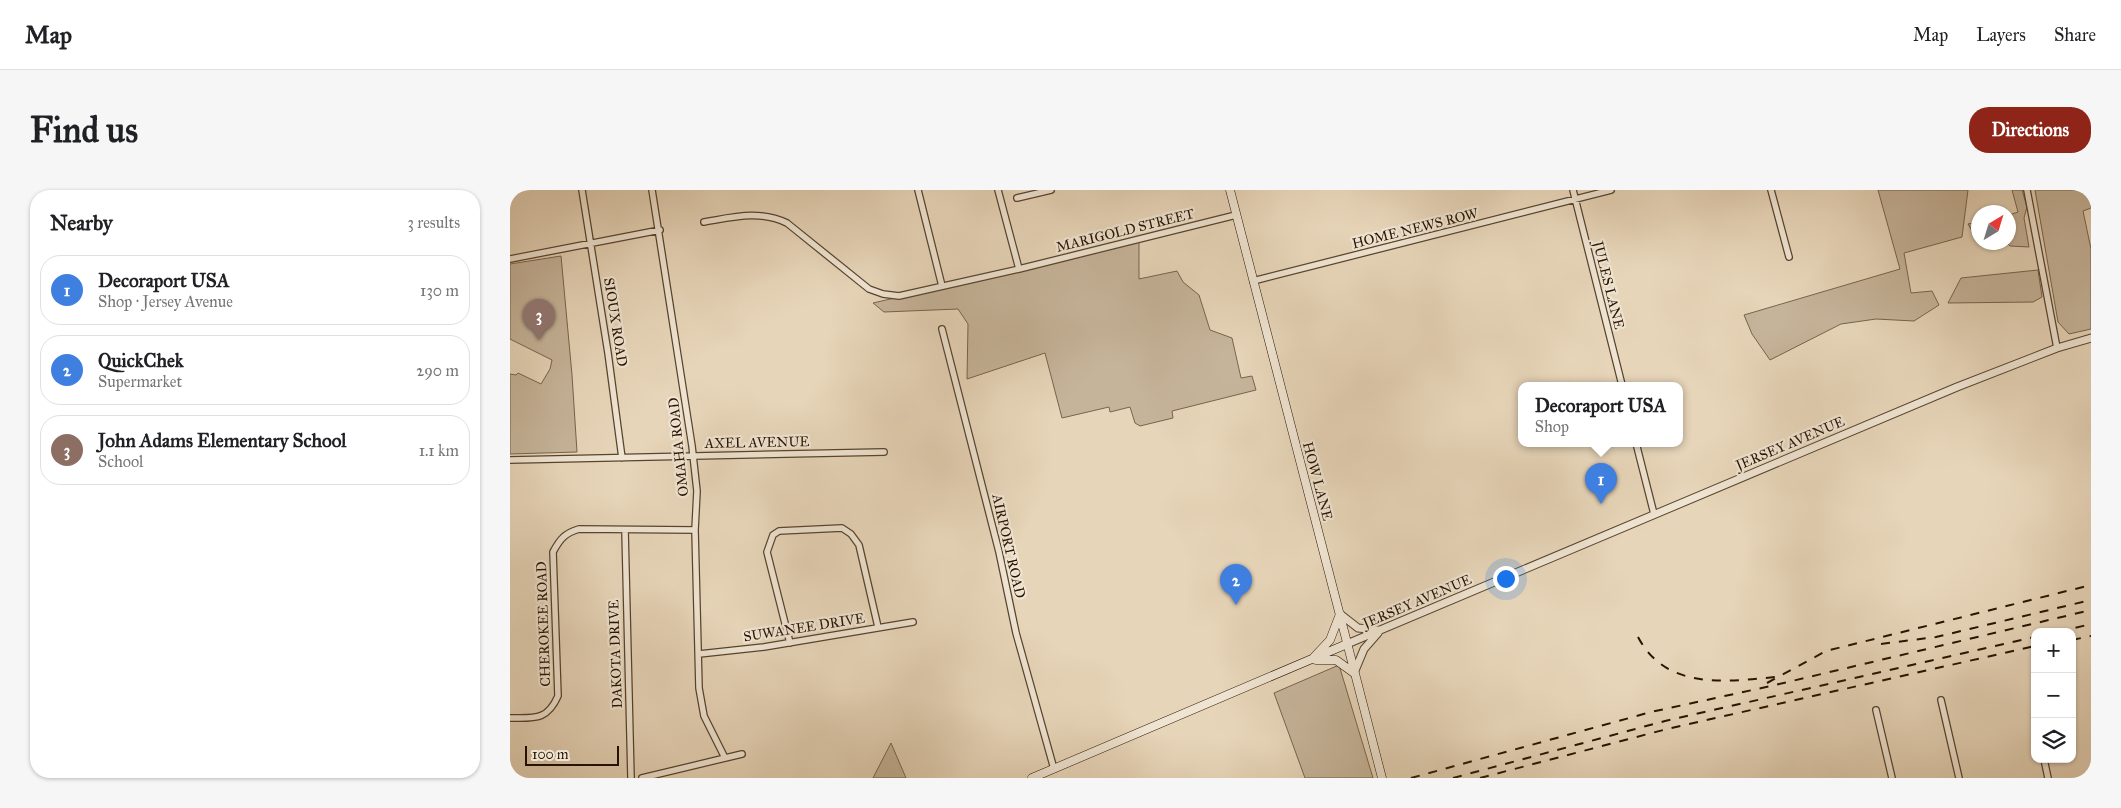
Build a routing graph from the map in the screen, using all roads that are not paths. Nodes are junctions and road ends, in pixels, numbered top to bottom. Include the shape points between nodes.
1 (582, 190) edge
2 (652, 190) edge
3 (918, 190) edge
4 (998, 190) edge
5 (1051, 190) edge
6 (1230, 190) edge
7 (1573, 190) edge
8 (1611, 190) edge
9 (1771, 190) edge
10 (2027, 190) edge
11 (1017, 198) dead end
12 (1575, 199) junction
13 (1236, 215) junction
14 (704, 222) dead end
15 (660, 230) junction
16 (590, 244) junction
17 (1789, 257) dead end
18 (510, 258) edge
19 (1019, 269) junction
20 (1253, 281) junction
21 (942, 286) junction
22 (942, 329) dead end
23 (2091, 338) edge
24 (2057, 348) junction
25 (1621, 382) edge
26 (1637, 447) edge
27 (884, 452) dead end
28 (693, 456) junction
29 (622, 458) junction
30 (510, 460) edge
31 (1654, 514) junction
32 (625, 530) junction
33 (695, 530) junction
34 (1340, 614) junction
35 (913, 622) dead end
36 (878, 628) junction
37 (1381, 630) junction
38 (790, 643) junction
39 (1347, 644) junction
40 (699, 654) junction
41 (1311, 660) junction
42 (1354, 673) junction
43 (1941, 700) dead end
44 (1876, 710) dead end
45 (510, 718) edge
46 (742, 754) dead end
47 (725, 758) junction
48 (2045, 763) edge
49 (1054, 769) junction
50 (631, 778) edge
51 (642, 778) edge
52 (1032, 778) edge
53 (1382, 778) edge
54 (1892, 778) edge
55 (1958, 778) edge
56 (2048, 778) edge

1 - 16 street, SIOUX ROAD
2 - 15 street, OMAHA ROAD
3 - 21 street
4 - 19 street
5 - 11 street
6 - 13 main road, HOW LANE
7 - 12 street, JULES LANE
8 - 12 street, HOME NEWS ROW
9 - 17 street
10 - 24 street
12 - 20 street, HOME NEWS ROW
12 - 25 street, JULES LANE
13 - 19 street, MARIGOLD STREET
13 - 20 main road, HOW LANE
14 - 21 street, MARIGOLD STREET via 745,215 774,217 864,286 883,294 899,296
15 - 16 street
15 - 28 street, OMAHA ROAD
16 - 18 street
16 - 29 street, SIOUX ROAD
19 - 21 street, MARIGOLD STREET
20 - 34 main road, HOW LANE
22 - 49 street, AIRPORT ROAD via 1016,633
23 - 24 street, JERSEY AVENUE
24 - 31 street, JERSEY AVENUE
26 - 31 street
27 - 28 street, AXEL AVENUE
28 - 29 street, AXEL AVENUE
28 - 33 street, OMAHA ROAD via 697,491
29 - 30 street, AXEL AVENUE
31 - 37 street, JERSEY AVENUE
32 - 33 street
32 - 45 street, CHEROKEE ROAD via 579,529 561,538 553,552 558,696 552,709 538,718
32 - 50 street, DAKOTA DRIVE
33 - 40 street, OMAHA ROAD
34 - 37 street via 1358,628
34 - 39 main road, HOW LANE
34 - 41 main road via 1330,640
35 - 36 street, SUWANEE DRIVE
36 - 38 street, SUWANEE DRIVE
36 - 38 street via 859,545 846,530 779,530 773,535 767,552
37 - 39 street, JERSEY AVENUE
37 - 42 street via 1364,649
38 - 40 street, SUWANEE DRIVE
39 - 41 main road, JERSEY AVENUE
39 - 42 main road, HOW LANE
40 - 47 street, OMAHA ROAD via 704,716
41 - 42 main road via 1336,660
41 - 49 main road, JERSEY AVENUE
42 - 53 main road, HOW LANE
43 - 55 street
44 - 54 street
46 - 47 street
47 - 51 street
48 - 56 street
49 - 52 main road, JERSEY AVENUE

